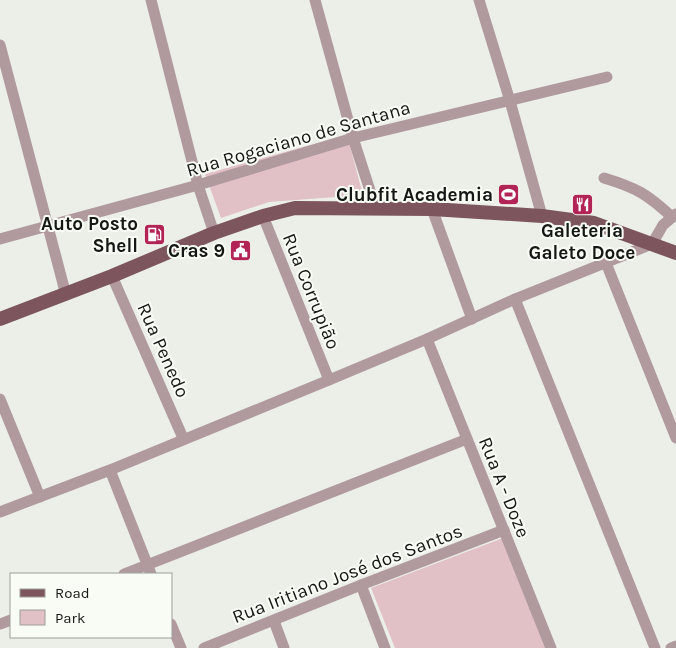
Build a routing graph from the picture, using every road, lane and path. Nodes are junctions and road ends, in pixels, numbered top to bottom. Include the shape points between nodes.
1 (151, 0) edge
2 (315, 0) edge
3 (479, 0) edge
4 (0, 45) edge
5 (607, 77) dead end
6 (510, 101) junction
7 (353, 138) junction
8 (604, 178) dead end
9 (198, 184) junction
10 (376, 209) junction
11 (432, 209) junction
12 (674, 215) edge
13 (263, 216) junction
14 (542, 216) junction
15 (48, 226) junction
16 (214, 232) junction
17 (0, 240) edge
18 (652, 244) junction
19 (676, 253) edge
20 (606, 263) junction
21 (112, 276) junction
22 (66, 295) junction
23 (515, 299) junction
24 (0, 319) edge
25 (472, 319) junction
26 (427, 339) junction
27 (329, 380) junction
28 (0, 399) edge
29 (184, 438) junction
30 (676, 438) edge
31 (467, 439) junction
32 (110, 470) junction
33 (40, 497) junction
34 (0, 512) edge
35 (504, 530) junction
36 (149, 570) edge
37 (130, 573) edge
38 (361, 585) junction
39 (274, 621) junction
40 (172, 626) edge
41 (676, 646) edge
42 (181, 648) edge
43 (204, 648) edge
44 (284, 648) edge
45 (385, 648) edge
46 (551, 648) edge
47 (655, 648) edge
48 (671, 648) edge

1 - 9 street
2 - 7 street
3 - 6 street
4 - 15 street
5 - 6 street, Rua Rogaciano de Santana
6 - 7 street, Rua Rogaciano de Santana
6 - 14 street
7 - 9 street, Rua Rogaciano de Santana
7 - 10 street
8 - 12 street via 642,192
9 - 15 street, Rua Rogaciano de Santana
9 - 16 street
10 - 11 main road
10 - 13 main road via 295,208
11 - 14 main road
11 - 25 street
12 - 18 street via 663,225
13 - 16 main road
13 - 27 street, Rua Corrupião
14 - 18 main road via 594,223
15 - 17 street, Rua Rogaciano de Santana
15 - 22 street
16 - 21 main road
18 - 19 main road
18 - 20 street
20 - 23 street
20 - 30 street
21 - 22 main road
21 - 29 street, Rua Penedo
22 - 24 main road
23 - 25 street
23 - 47 street
25 - 26 street
26 - 27 street
26 - 31 street, Rua A - Doze
27 - 29 street
28 - 33 street
29 - 32 street
31 - 35 street, Rua A - Doze
31 - 36 street via 228,534
32 - 33 street
32 - 36 street
33 - 34 street
35 - 38 street, Rua Iritiano José dos Santos
35 - 46 street, Rua A - Doze
36 - 37 street
38 - 39 street, Rua Iritiano José dos Santos
38 - 45 street
39 - 43 street, Rua Iritiano José dos Santos
39 - 44 street
40 - 42 street
41 - 48 street

